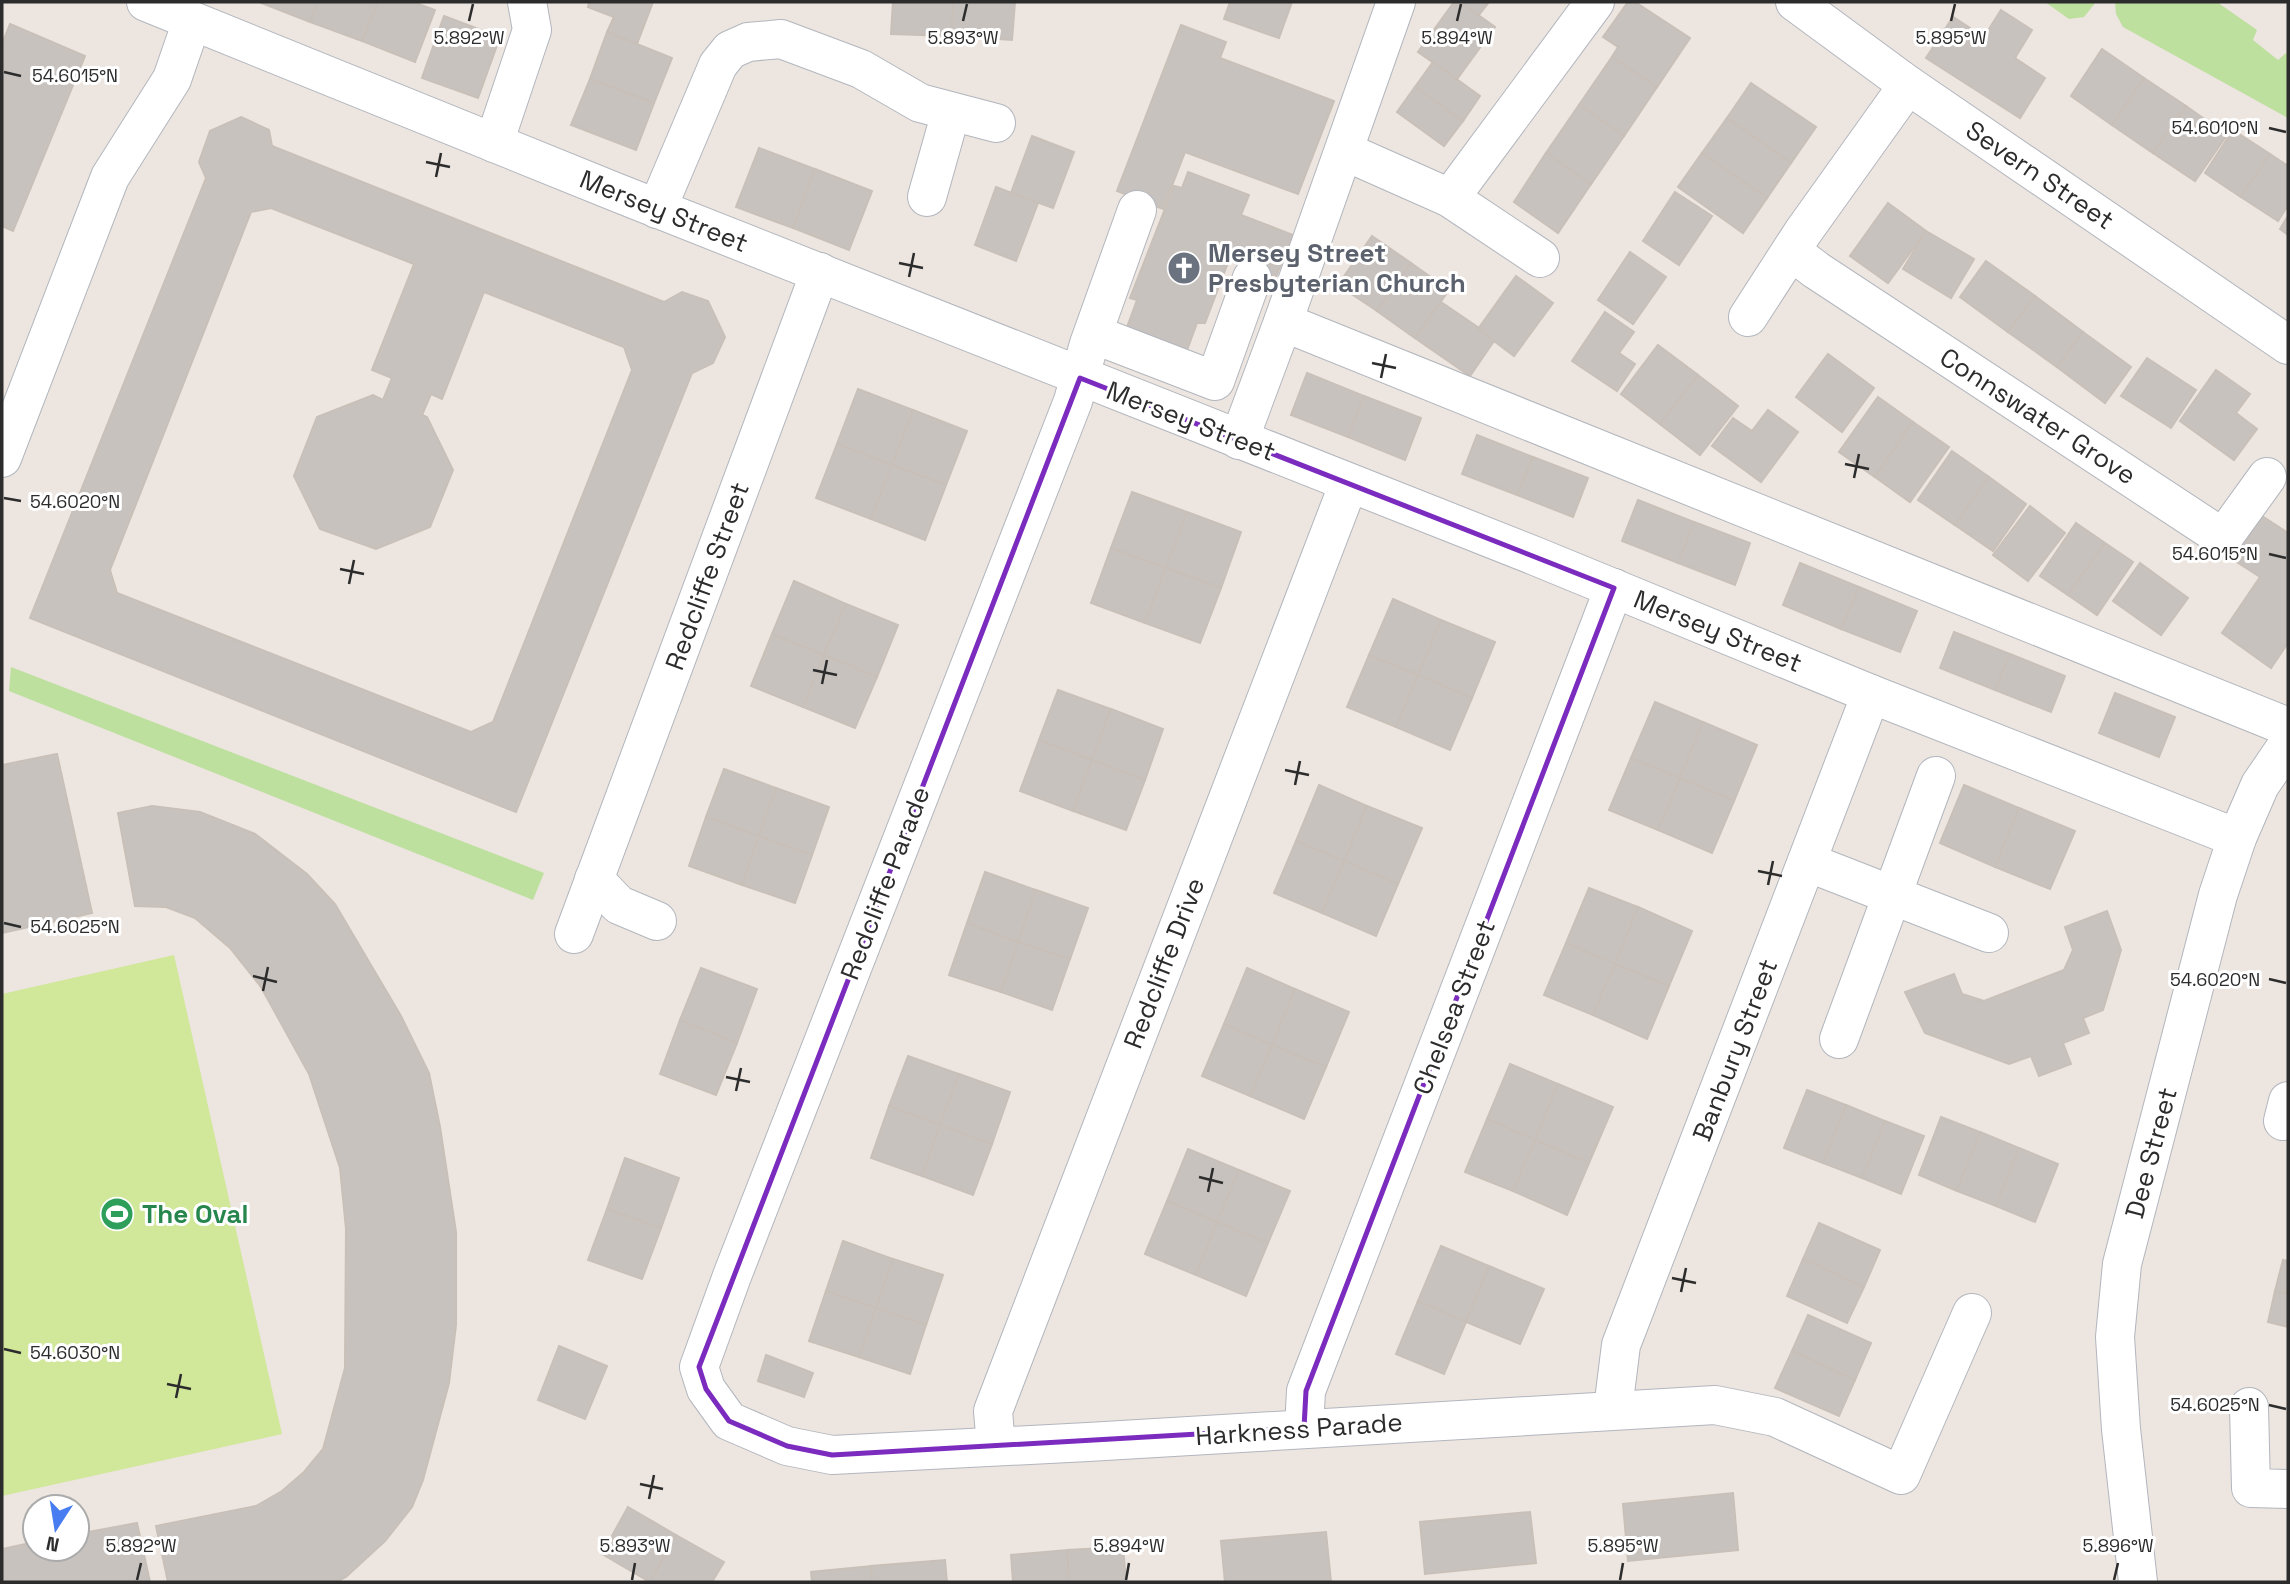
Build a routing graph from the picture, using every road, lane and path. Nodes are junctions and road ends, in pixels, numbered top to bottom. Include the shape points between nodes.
1 (146, 2) edge
2 (527, 2) edge
3 (1396, 2) edge
4 (1595, 2) edge
5 (1795, 2) edge
6 (192, 21) junction
7 (1908, 85) junction
8 (951, 112) junction
9 (996, 123) dead end
10 (494, 143) junction
11 (1353, 155) junction
12 (927, 197) dead end
13 (1450, 198) junction
14 (657, 209) junction
15 (1137, 210) dead end
16 (1791, 251) junction
17 (1540, 258) dead end
18 (820, 272) junction
19 (1252, 278) dead end
20 (1748, 317) dead end
21 (1283, 322) junction
22 (1093, 334) junction
23 (2288, 345) edge
24 (1080, 378) junction
25 (1239, 440) junction
26 (2, 458) edge
27 (2267, 477) dead end
28 (1349, 483) junction
29 (1614, 588) junction
30 (1871, 694) junction
31 (2288, 727) edge
32 (2288, 744) edge
33 (1936, 776) dead end
34 (2237, 838) junction
35 (1807, 862) junction
36 (594, 880) junction
37 (1892, 894) junction
38 (657, 921) dead end
39 (1989, 933) dead end
40 (574, 934) dead end
41 (1839, 1039) dead end
42 (1972, 1313) dead end
43 (706, 1389) joint
44 (2249, 1407) dead end
45 (1613, 1409) junction
46 (1304, 1428) junction
47 (996, 1446) junction
48 (2288, 1489) edge
49 (2137, 1571) edge

1 - 6 street, Mersey Street
2 - 10 street via 532,30
3 - 11 street
4 - 13 street
5 - 7 street, Severn Street
6 - 10 street, Mersey Street
6 - 26 street via 172,79 110,177
7 - 16 street
7 - 23 street, Severn Street
8 - 9 street
8 - 12 street
8 - 14 street via 920,103 861,69 781,39 748,42 730,50 718,65
10 - 14 street, Mersey Street
11 - 13 street
11 - 21 street
13 - 17 street
14 - 18 street, Mersey Street
15 - 22 street, Redcliffe Parade
16 - 20 street
16 - 27 street, Connswater Grove via 2223,538
18 - 24 street, Mersey Street
18 - 36 street, Redcliffe Street
19 - 22 street via 1215,381
21 - 25 street
21 - 31 street
22 - 24 street, Redcliffe Parade
24 - 25 street, Mersey Street
24 - 43 street, Redcliffe Parade via 732,1276 699,1367
25 - 28 street, Mersey Street
28 - 29 street, Mersey Street
28 - 47 street, Redcliffe Drive via 993,1411
29 - 30 street, Mersey Street
29 - 46 street, Chelsea Street via 1306,1391
30 - 34 street, Mersey Street
30 - 35 street, Banbury Street
32 - 34 street, Dee Street via 2260,785
33 - 37 street
34 - 49 street, Dee Street via 2122,1264 2115,1337
35 - 37 street
35 - 45 street, Banbury Street via 1621,1345
36 - 38 street via 619,905
36 - 40 street, Redcliffe Street
37 - 39 street
37 - 41 street
42 - 45 street, Harkness Parade via 1901,1475 1775,1417 1714,1405
43 - 47 street, Harkness Parade via 729,1421 787,1446 832,1455
44 - 48 street via 2251,1488
45 - 46 street, Harkness Parade
46 - 47 street, Harkness Parade

